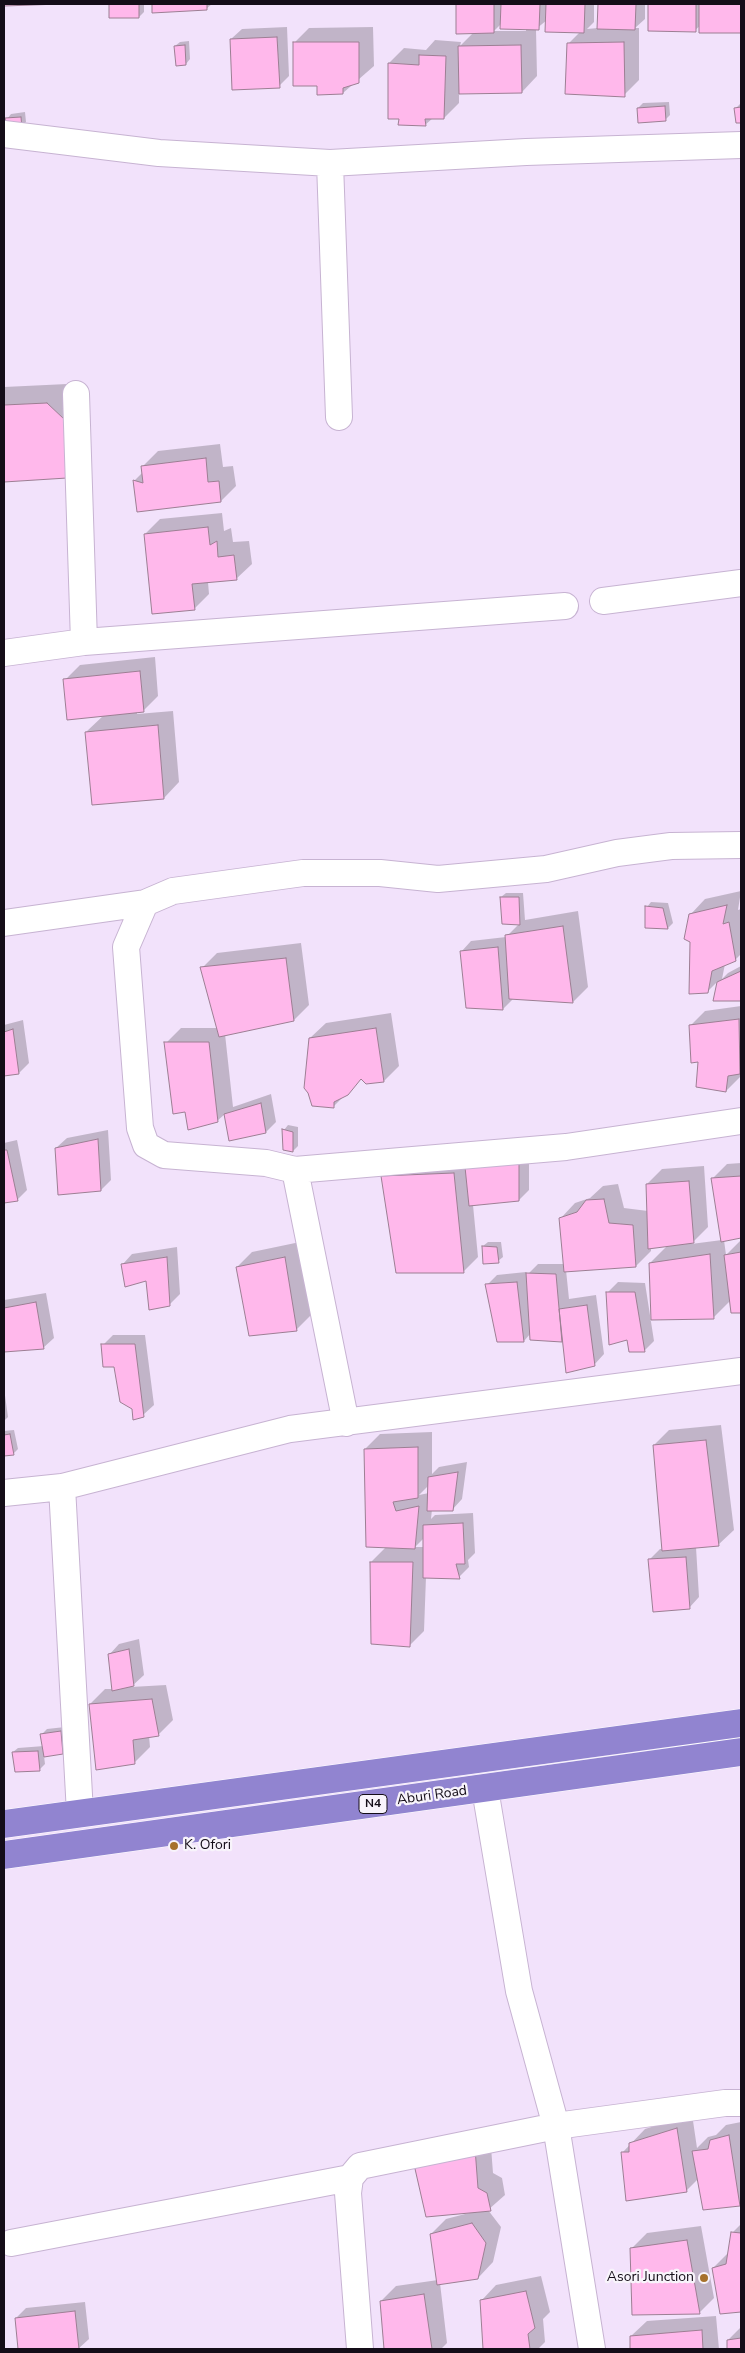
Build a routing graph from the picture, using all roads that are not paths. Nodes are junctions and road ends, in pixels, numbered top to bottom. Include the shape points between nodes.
1 (4, 134) edge
2 (741, 145) edge
3 (330, 163) junction
4 (76, 394) dead end
5 (339, 417) dead end
6 (741, 583) edge
7 (603, 601) dead end
8 (565, 606) dead end
9 (84, 642) junction
10 (4, 654) edge
11 (741, 844) edge
12 (145, 903) junction
13 (4, 923) edge
14 (741, 1121) edge
15 (295, 1170) junction
16 (741, 1371) edge
17 (346, 1423) junction
18 (62, 1487) junction
19 (4, 1493) edge
20 (741, 1723) edge
21 (741, 1752) edge
22 (485, 1789) junction
23 (80, 1813) junction
24 (4, 1824) edge
25 (4, 1855) edge
26 (741, 2103) edge
27 (556, 2126) junction
28 (350, 2178) junction
29 (12, 2243) dead end
30 (360, 2349) edge
31 (592, 2349) edge

1 - 3 street via 159,154
2 - 3 street
3 - 5 street
4 - 9 street
6 - 7 street
8 - 9 street
9 - 10 street
11 - 12 street via 671,846 618,853 546,869 438,879 380,873 303,873 173,891
12 - 13 street
12 - 15 street via 126,947 140,1128 146,1145 164,1155 266,1163
14 - 15 street via 566,1146
15 - 17 street
16 - 17 street
17 - 18 street via 290,1429
18 - 19 street
18 - 23 street
20 - 23 highway, N4
21 - 22 highway, Aburi Road / N4
22 - 25 highway, Aburi Road / N4
22 - 27 street via 519,1991
23 - 24 highway, N4
26 - 27 street
27 - 28 street via 360,2166
27 - 31 street
28 - 29 street
28 - 30 street via 348,2193

